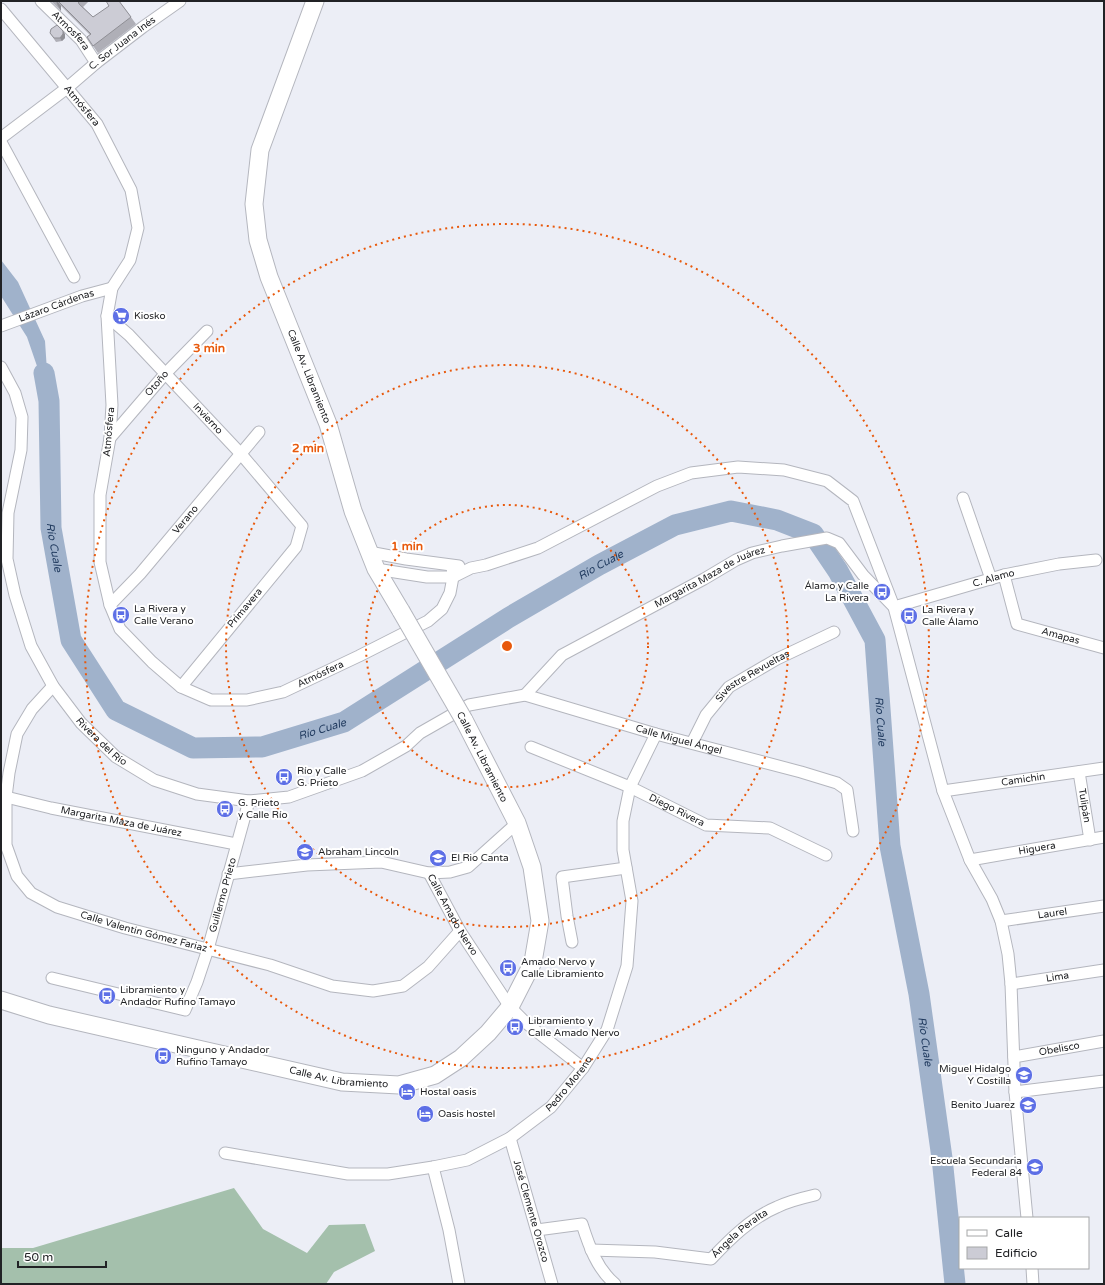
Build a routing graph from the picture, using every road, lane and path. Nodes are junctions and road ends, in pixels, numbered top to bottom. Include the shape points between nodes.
1 (41, 1) edge
2 (180, 1) edge
3 (315, 1) edge
4 (1, 9) edge
5 (96, 63) junction
6 (67, 88) junction
7 (1, 138) edge
8 (1, 142) edge
9 (74, 276) dead end
10 (112, 288) junction
11 (107, 316) junction
12 (1, 326) edge
13 (207, 331) dead end
14 (1, 367) edge
15 (165, 374) junction
16 (259, 432) dead end
17 (110, 438) junction
18 (241, 454) junction
19 (963, 498) dead end
20 (302, 526) joint
21 (369, 552) junction
22 (1096, 560) dead end
23 (376, 569) junction
24 (453, 571) junction
25 (1004, 575) junction
26 (991, 579) junction
27 (110, 605) junction
28 (894, 607) junction
29 (834, 632) dead end
30 (1104, 648) edge
31 (53, 686) junction
32 (181, 686) junction
33 (525, 695) junction
34 (467, 713) junction
35 (656, 734) junction
36 (692, 743) junction
37 (531, 747) dead end
38 (1104, 768) edge
39 (1079, 772) junction
40 (630, 787) junction
41 (943, 791) junction
42 (6, 797) junction
43 (249, 801) junction
44 (517, 823) junction
45 (853, 831) dead end
46 (1104, 837) edge
47 (1090, 840) junction
48 (236, 844) junction
49 (826, 855) dead end
50 (970, 860) junction
51 (626, 868) junction
52 (429, 873) junction
53 (228, 874) junction
54 (1104, 906) edge
55 (1001, 921) junction
56 (460, 931) junction
57 (572, 942) dead end
58 (208, 949) junction
59 (1104, 970) edge
60 (52, 978) dead end
61 (1011, 984) junction
62 (1, 1000) edge
63 (510, 1007) junction
64 (1104, 1041) edge
65 (1014, 1057) junction
66 (583, 1068) junction
67 (1104, 1081) edge
68 (1015, 1092) junction
69 (510, 1138) junction
70 (225, 1153) dead end
71 (433, 1167) junction
72 (815, 1195) dead end
73 (1027, 1217) edge
74 (537, 1230) junction
75 (591, 1250) junction
76 (1032, 1269) edge
77 (456, 1283) edge
78 (552, 1284) edge
79 (615, 1284) edge
80 (1033, 1284) edge

1 - 5 street, Atmosfera via 81,40
2 - 5 street, C. Sor Juana Inés
3 - 21 main road, Calle Av. Libramiento via 260,150 254,204 258,240 269,277 328,424 353,512
4 - 6 street, Atmósfera
5 - 6 street, C. Sor Juana Inés
6 - 7 street, C. Sor Juana Inés
6 - 10 street, Atmósfera via 97,124 131,190 138,228 130,260
8 - 9 street
10 - 11 street, Atmósfera
10 - 12 street, Lázaro Cárdenas via 82,296
11 - 15 street, Invierno via 129,335
11 - 17 street, Atmósfera via 112,405
13 - 15 street, Otoño
14 - 31 street, Rivera del Río via 15,393 22,417 21,450 8,513 7,559 31,646
15 - 17 street, Otoño
15 - 18 street, Invierno
16 - 18 street, Verano
17 - 27 street, Atmósfera via 100,495 100,562
18 - 20 street, Invierno
18 - 27 street, Verano via 140,574
19 - 26 street
20 - 32 street, Primavera via 296,547
21 - 23 main road, Calle Av. Libramiento
21 - 24 street
22 - 25 street, C. Alamo via 1059,564
23 - 24 street via 427,577
23 - 34 main road, Calle Av. Libramiento, bridge
24 - 28 street via 486,565 538,548 657,486 691,473 738,467 784,470 827,481 853,500
24 - 32 street, Atmósfera via 450,593 442,609 428,621 283,692 247,700 211,700
25 - 26 street, C. Alamo
25 - 30 street, Amapas via 1017,624
26 - 28 street, C. Alamo
27 - 32 street, Atmósfera via 120,629 152,662
28 - 33 street, Margarita Maza de Juárez via 863,575 838,543 827,538 752,553 562,655
28 - 41 street
29 - 36 street, Sivestre Revueltas via 777,659 729,687 706,715
31 - 42 street, Calle Valentin Gómez Fariaz via 32,709 17,734
31 - 43 street, Rivera del Río via 81,723 116,757 154,780 197,794
33 - 34 street, Calle Miguel Ángel
33 - 35 street, Calle Miguel Ángel
34 - 43 street, Rivera del Río via 420,733 406,746 362,771 289,797
34 - 44 main road, Calle Av. Libramiento
35 - 36 street, Calle Miguel Ángel
35 - 40 street, Pedro Moreno
36 - 45 street, Calle Miguel Ángel via 837,783 847,790
37 - 40 street, Diego Rivera
38 - 39 street, Camichin
39 - 41 street, Camichin
39 - 47 street, Tulipán
40 - 49 street, Diego Rivera via 706,825 770,828
40 - 51 street, Pedro Moreno via 623,821
41 - 50 street
42 - 48 street, Margarita Maza de Juárez
42 - 58 street, Calle Valentin Gómez Fariaz via 6,845 17,876 31,893 57,907 125,928
43 - 48 street, Guillermo Prieto
44 - 52 street via 468,866 450,872
44 - 63 main road, Calle Av. Libramiento via 532,867 540,921 533,962
46 - 47 street, Higuera
47 - 50 street, Higuera
48 - 53 street, Guillermo Prieto
50 - 55 street
51 - 57 street via 562,877
51 - 66 street, Pedro Moreno via 632,901 627,966 607,1030
52 - 53 street, Calle Amado Nervo via 380,862 307,865
52 - 56 street, Calle Amado Nervo
53 - 58 street, Guillermo Prieto
54 - 55 street, Laurel
55 - 61 street
56 - 58 street, Calle Valentin Gómez Fariaz via 428,967 403,986 373,992 332,986 270,965
56 - 63 street, Calle Amado Nervo
58 - 60 street, Guillermo Prieto via 185,1010
59 - 61 street, Lima
61 - 65 street
62 - 63 main road, Calle Av. Libramiento via 49,1015 342,1082 399,1085 435,1075 461,1058 488,1033
63 - 66 street, Calle Amado Nervo via 526,1023
64 - 65 street, Obelisco
65 - 68 street
66 - 69 street, Pedro Moreno via 551,1107
67 - 68 street
68 - 73 street
69 - 71 street, Pedro Moreno via 467,1160
69 - 74 street, José Clemente Orozco
70 - 71 street, Pedro Moreno via 348,1174 388,1174
71 - 77 street via 449,1230
72 - 75 street, Ángela Peralta via 775,1207 729,1240 711,1259 655,1252
74 - 75 street via 582,1224
74 - 78 street, José Clemente Orozco
75 - 79 street via 607,1277
76 - 80 street

